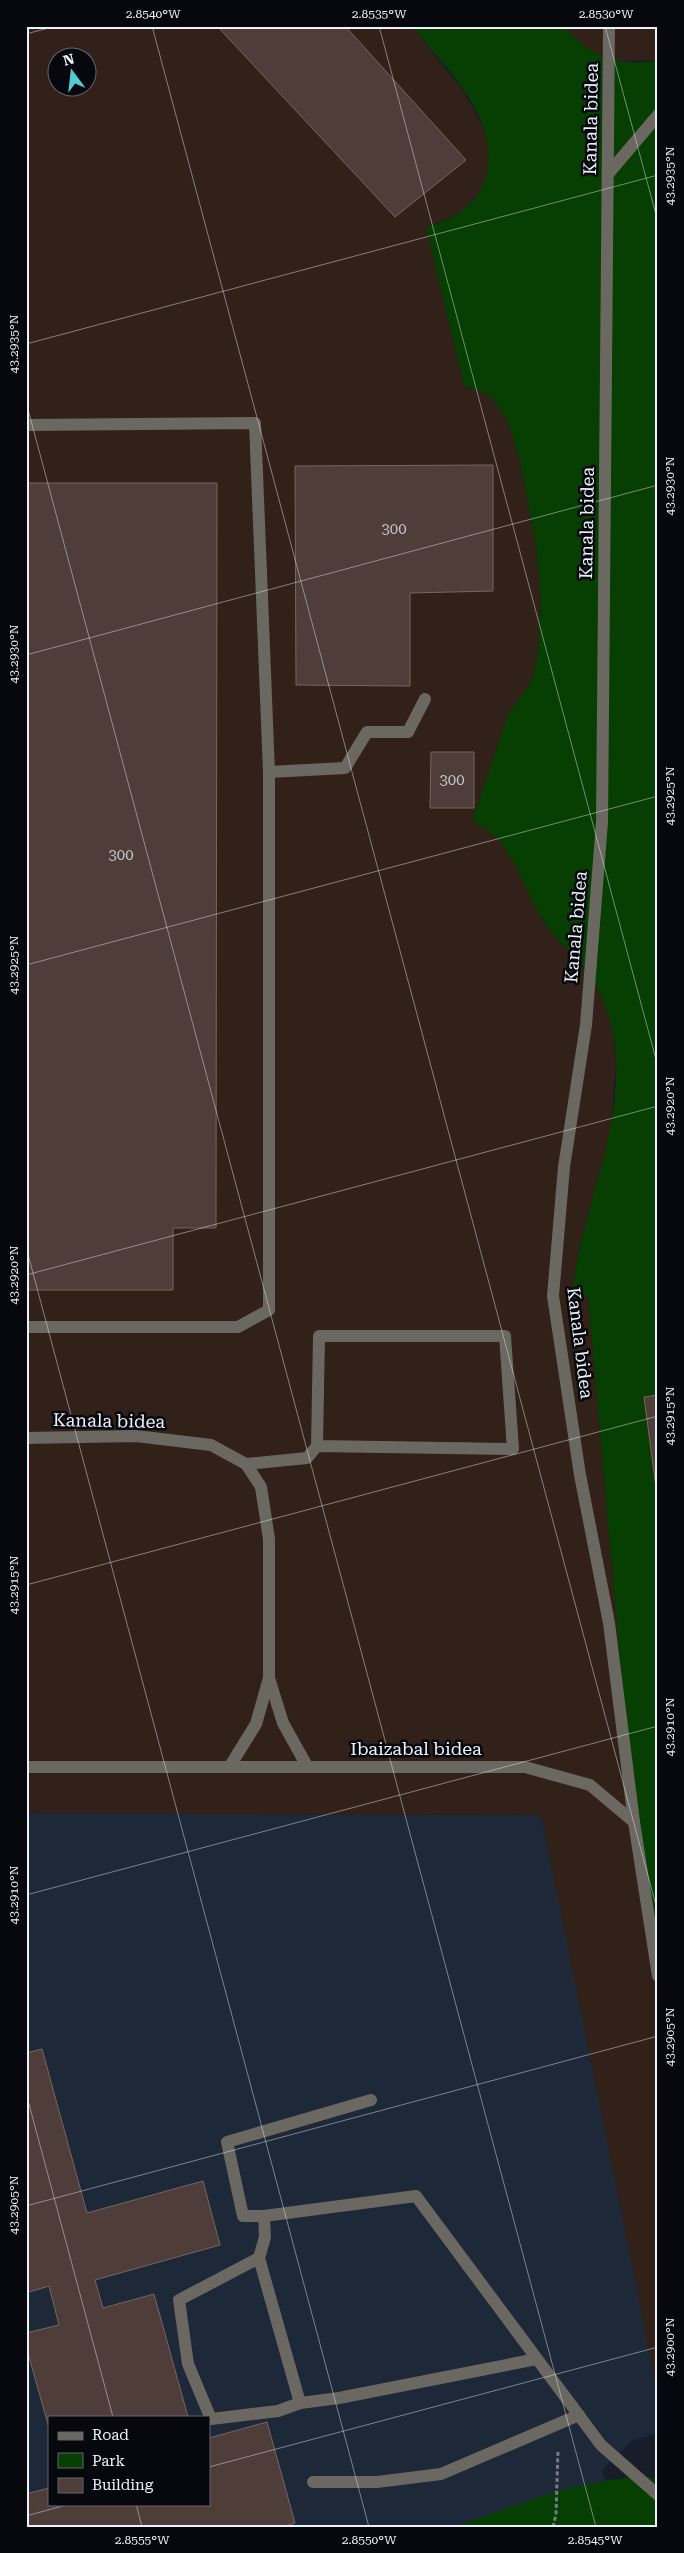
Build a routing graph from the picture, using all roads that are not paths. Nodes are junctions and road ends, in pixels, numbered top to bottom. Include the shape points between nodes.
1 (610, 26) edge
2 (658, 115) edge
3 (608, 174) junction
4 (26, 425) edge
5 (425, 699) dead end
6 (268, 772) junction
7 (26, 1327) edge
8 (26, 1438) edge
9 (317, 1446) junction
10 (246, 1464) junction
11 (268, 1678) junction
12 (230, 1766) junction
13 (307, 1766) junction
14 (26, 1767) edge
15 (634, 1822) junction
16 (658, 1976) edge
17 (371, 2100) dead end
18 (264, 2216) junction
19 (259, 2258) junction
20 (537, 2358) junction
21 (300, 2404) junction
22 (579, 2415) junction
23 (210, 2416) edge
24 (210, 2417) edge
25 (313, 2482) dead end
26 (658, 2495) edge

1 - 3 street, Kanala bidea
2 - 3 street
3 - 15 street, Kanala bidea via 602,822 586,1024 564,1167 553,1296 580,1475 609,1623
4 - 6 street via 255,423
5 - 6 street via 408,732 367,732 346,768
6 - 7 street via 269,1310 238,1327
8 - 10 street, Kanala bidea via 136,1436 211,1445
9 - 9 street via 512,1449 505,1336 319,1336
9 - 10 street via 307,1458
10 - 11 street via 261,1487 269,1539
11 - 12 street via 256,1724
11 - 13 street via 283,1723
12 - 13 street, Ibaizabal bidea
12 - 14 street, Ibaizabal bidea
13 - 15 street, Ibaizabal bidea via 525,1767 590,1785
15 - 16 street
17 - 18 street via 227,2142 243,2216
18 - 19 street via 265,2237
18 - 20 street via 416,2196
19 - 21 street
19 - 23 street via 179,2300 188,2364
20 - 21 street
20 - 22 street
21 - 24 street via 278,2411
22 - 25 street via 441,2474 377,2482
22 - 26 street via 601,2445

